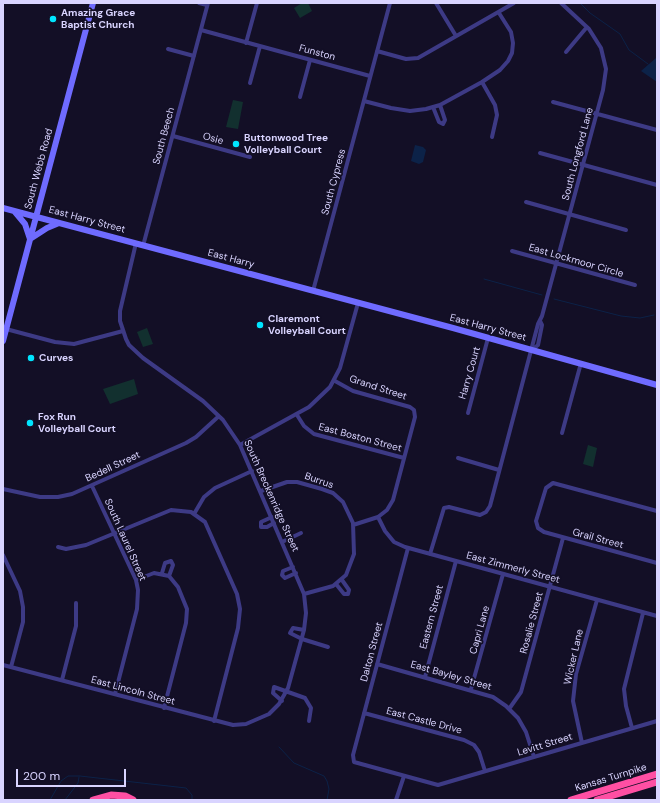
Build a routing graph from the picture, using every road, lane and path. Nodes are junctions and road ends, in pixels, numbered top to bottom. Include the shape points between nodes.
1 (93, 3) edge
2 (199, 3) edge
3 (257, 3) edge
4 (390, 3) edge
5 (436, 3) edge
6 (514, 3) edge
7 (561, 3) edge
8 (207, 4) edge
9 (499, 13) junction
10 (587, 27) junction
11 (201, 30) junction
12 (456, 36) junction
13 (246, 42) junction
14 (260, 46) junction
15 (168, 49) dead end
16 (377, 51) junction
17 (566, 52) dead end
18 (194, 56) junction
19 (310, 60) junction
20 (370, 76) junction
21 (482, 82) junction
22 (250, 83) dead end
23 (300, 97) dead end
24 (364, 101) junction
25 (552, 102) dead end
26 (440, 105) junction
27 (434, 107) junction
28 (597, 114) junction
29 (657, 130) edge
30 (172, 136) junction
31 (492, 137) dead end
32 (540, 153) dead end
33 (250, 157) dead end
34 (583, 165) junction
35 (657, 185) edge
36 (526, 202) dead end
37 (3, 208) edge
38 (15, 212) junction
39 (570, 214) junction
40 (36, 218) junction
41 (59, 223) junction
42 (626, 230) dead end
43 (30, 239) junction
44 (136, 244) junction
45 (143, 246) junction
46 (512, 251) dead end
47 (556, 263) junction
48 (635, 285) dead end
49 (313, 291) junction
50 (358, 303) junction
51 (6, 329) junction
52 (123, 331) junction
53 (488, 338) junction
54 (3, 341) edge
55 (531, 350) junction
56 (581, 364) junction
57 (335, 381) junction
58 (657, 385) edge
59 (468, 413) dead end
60 (297, 415) junction
61 (219, 416) junction
62 (562, 433) dead end
63 (240, 445) junction
64 (404, 458) junction
65 (458, 458) dead end
66 (499, 470) junction
67 (252, 471) junction
68 (92, 486) junction
69 (3, 489) edge
70 (261, 491) junction
71 (657, 511) edge
72 (194, 514) junction
73 (272, 517) junction
74 (378, 517) junction
75 (274, 523) junction
76 (353, 525) junction
77 (114, 533) junction
78 (301, 533) dead end
79 (563, 538) junction
80 (282, 542) junction
81 (58, 547) dead end
82 (408, 548) junction
83 (430, 554) junction
84 (3, 556) edge
85 (456, 561) junction
86 (657, 563) edge
87 (293, 567) junction
88 (162, 573) junction
89 (296, 573) junction
90 (503, 574) junction
91 (169, 576) junction
92 (136, 580) junction
93 (342, 580) junction
94 (336, 584) junction
95 (550, 586) junction
96 (304, 594) junction
97 (597, 600) junction
98 (76, 603) dead end
99 (644, 613) junction
100 (657, 616) edge
101 (304, 630) junction
102 (302, 639) junction
103 (328, 647) dead end
104 (377, 664) junction
105 (3, 665) edge
106 (11, 667) junction
107 (425, 677) junction
108 (62, 680) junction
109 (471, 689) junction
110 (287, 691) junction
111 (115, 694) junction
112 (282, 701) junction
113 (164, 708) junction
114 (509, 709) junction
115 (364, 712) junction
116 (259, 719) joint
117 (214, 721) junction
118 (309, 721) dead end
119 (657, 721) edge
120 (632, 728) junction
121 (582, 743) junction
122 (534, 758) junction
123 (485, 771) junction
124 (657, 774) edge
125 (404, 776) junction
126 (657, 782) edge
127 (93, 800) edge
128 (101, 800) edge
129 (124, 800) edge
130 (133, 800) edge
131 (396, 800) edge
132 (571, 800) edge
133 (597, 800) edge

1 - 40 main road, South Webb Road
2 - 8 street
3 - 13 street
4 - 16 street, South Cypress
5 - 12 street
6 - 9 street
7 - 10 street, South Longford Lane
8 - 11 street, South Beech
9 - 12 street
9 - 21 street via 511,32 512,53 500,70
10 - 17 street
10 - 28 street, South Longford Lane via 601,48 606,69
11 - 13 street
11 - 18 street, South Beech
12 - 16 street via 414,59
13 - 14 street, Funston
14 - 19 street, Funston
14 - 22 street
15 - 18 street
16 - 20 street, South Cypress
18 - 30 street, South Beech
19 - 20 street, Funston
19 - 23 street
20 - 24 street, South Cypress
21 - 26 street
21 - 31 street via 495,105 497,115
24 - 27 street via 410,111
24 - 49 street, South Cypress
25 - 28 street
26 - 27 street
26 - 27 street via 445,120 443,124 439,122
28 - 29 street
28 - 34 street, South Longford Lane
30 - 33 street, Osie
30 - 45 street, South Beech
32 - 34 street
34 - 35 street
34 - 39 street, South Longford Lane
36 - 39 street
37 - 38 main road, East Harry Street
38 - 40 main road, East Harry Street
38 - 43 main road via 25,224
39 - 42 street
39 - 47 street, South Longford Lane
40 - 41 main road, East Harry Street
40 - 43 main road, South Webb Road
41 - 43 main road
41 - 44 main road, East Harry Street
43 - 51 main road, South Webb Road
44 - 45 main road, East Harry Street
44 - 52 street, South Breckenridge Street via 120,311
45 - 49 main road, East Harry
46 - 47 street, East Lockmoor Circle
47 - 48 street, East Lockmoor Circle
47 - 55 street, South Longford Lane
49 - 50 main road, East Harry Street
50 - 53 main road, East Harry Street
50 - 57 street
51 - 52 street via 55,342 74,344
51 - 54 main road, South Webb Road
52 - 61 street, South Breckenridge Street via 130,345 143,358 203,401
53 - 55 main road, East Harry Street
53 - 59 street, Harry Court
55 - 56 main road, East Harry Street
55 - 66 street, South Longford Lane
56 - 58 main road, East Harry Street
56 - 62 street
57 - 60 street via 320,398
57 - 64 street, Grand Street via 353,391 410,407 415,417
60 - 63 street
60 - 64 street, East Boston Street via 304,426 314,434
61 - 63 street, South Breckenridge Street
61 - 68 street, Bedell Street via 186,443
63 - 67 street, South Breckenridge Street
64 - 74 street via 393,500 387,510
65 - 66 street
66 - 83 street, South Longford Lane via 490,506 486,512 480,514 444,508
67 - 70 street, South Breckenridge Street
67 - 72 street via 215,488 204,497
68 - 69 street, Bedell Street via 72,494 53,497 34,496
68 - 77 street, South Laurel Street
70 - 73 street, South Breckenridge Street
70 - 76 street, Burrus via 287,482 297,482 334,493 342,502
71 - 79 street, Grail Street via 550,484 546,488 536,521 541,531
72 - 77 street via 183,510 167,510
72 - 117 street via 208,528 237,594 240,609 238,628
73 - 75 street, South Breckenridge Street
73 - 75 street via 261,522 261,527
74 - 76 street
74 - 82 street, East Zimmerly Street via 394,542
75 - 80 street, South Breckenridge Street
76 - 93 street, Burrus via 354,554 348,572
77 - 81 street via 86,545 66,549
77 - 92 street, South Laurel Street
78 - 80 street
79 - 86 street, Grail Street
79 - 95 street, Rosalie Street
80 - 87 street, South Breckenridge Street
82 - 83 street, East Zimmerly Street
82 - 104 street, Dalton Street
83 - 85 street, East Zimmerly Street
84 - 106 street via 20,591 24,607 23,622
85 - 90 street, East Zimmerly Street
85 - 107 street, Eastern Street
87 - 89 street, South Breckenridge Street
87 - 89 street via 283,571 282,575 285,578
88 - 91 street
88 - 91 street via 165,563 169,561 173,565
88 - 92 street via 152,573
89 - 96 street, South Breckenridge Street
90 - 95 street, East Zimmerly Street
90 - 109 street, Capri Lane
91 - 113 street via 180,592 188,616
92 - 111 street, South Laurel Street via 138,608
93 - 94 street, Burrus
93 - 94 street via 350,590 348,594 344,594
94 - 96 street, Burrus
95 - 97 street, East Zimmerly Street
95 - 114 street, Rosalie Street via 521,692
96 - 101 street, South Breckenridge Street
97 - 99 street, East Zimmerly Street
97 - 121 street, Wicker Lane via 576,674 573,701
98 - 108 street via 76,626
99 - 100 street, East Zimmerly Street
99 - 120 street via 624,689
101 - 102 street, South Breckenridge Street
101 - 102 street via 290,630 292,635
102 - 103 street
102 - 110 street, South Breckenridge Street
104 - 107 street, East Bayley Street
104 - 115 street, Dalton Street
105 - 106 street, East Lincoln Street
106 - 108 street, East Lincoln Street
107 - 109 street, East Bayley Street
108 - 111 street, East Lincoln Street
109 - 114 street, East Bayley Street via 493,697
110 - 112 street, South Breckenridge Street
110 - 112 street via 277,687 272,689
110 - 118 street via 308,701 311,709
111 - 113 street, East Lincoln Street
112 - 116 street, South Breckenridge Street via 273,711
113 - 117 street, East Lincoln Street
114 - 122 street, East Bayley Street via 526,732
115 - 123 street, East Castle Drive via 464,740 480,752
115 - 125 street, Dalton Street via 353,760
116 - 117 street, East Lincoln Street via 238,725
119 - 120 street, Levitt Street
120 - 121 street, Levitt Street
121 - 122 street, Levitt Street
122 - 123 street, Levitt Street
123 - 125 street, Levitt Street via 438,785
124 - 132 highway, Kansas Turnpike
125 - 131 street
126 - 133 highway, Kansas Turnpike
127 - 130 highway via 117,795
128 - 129 highway

